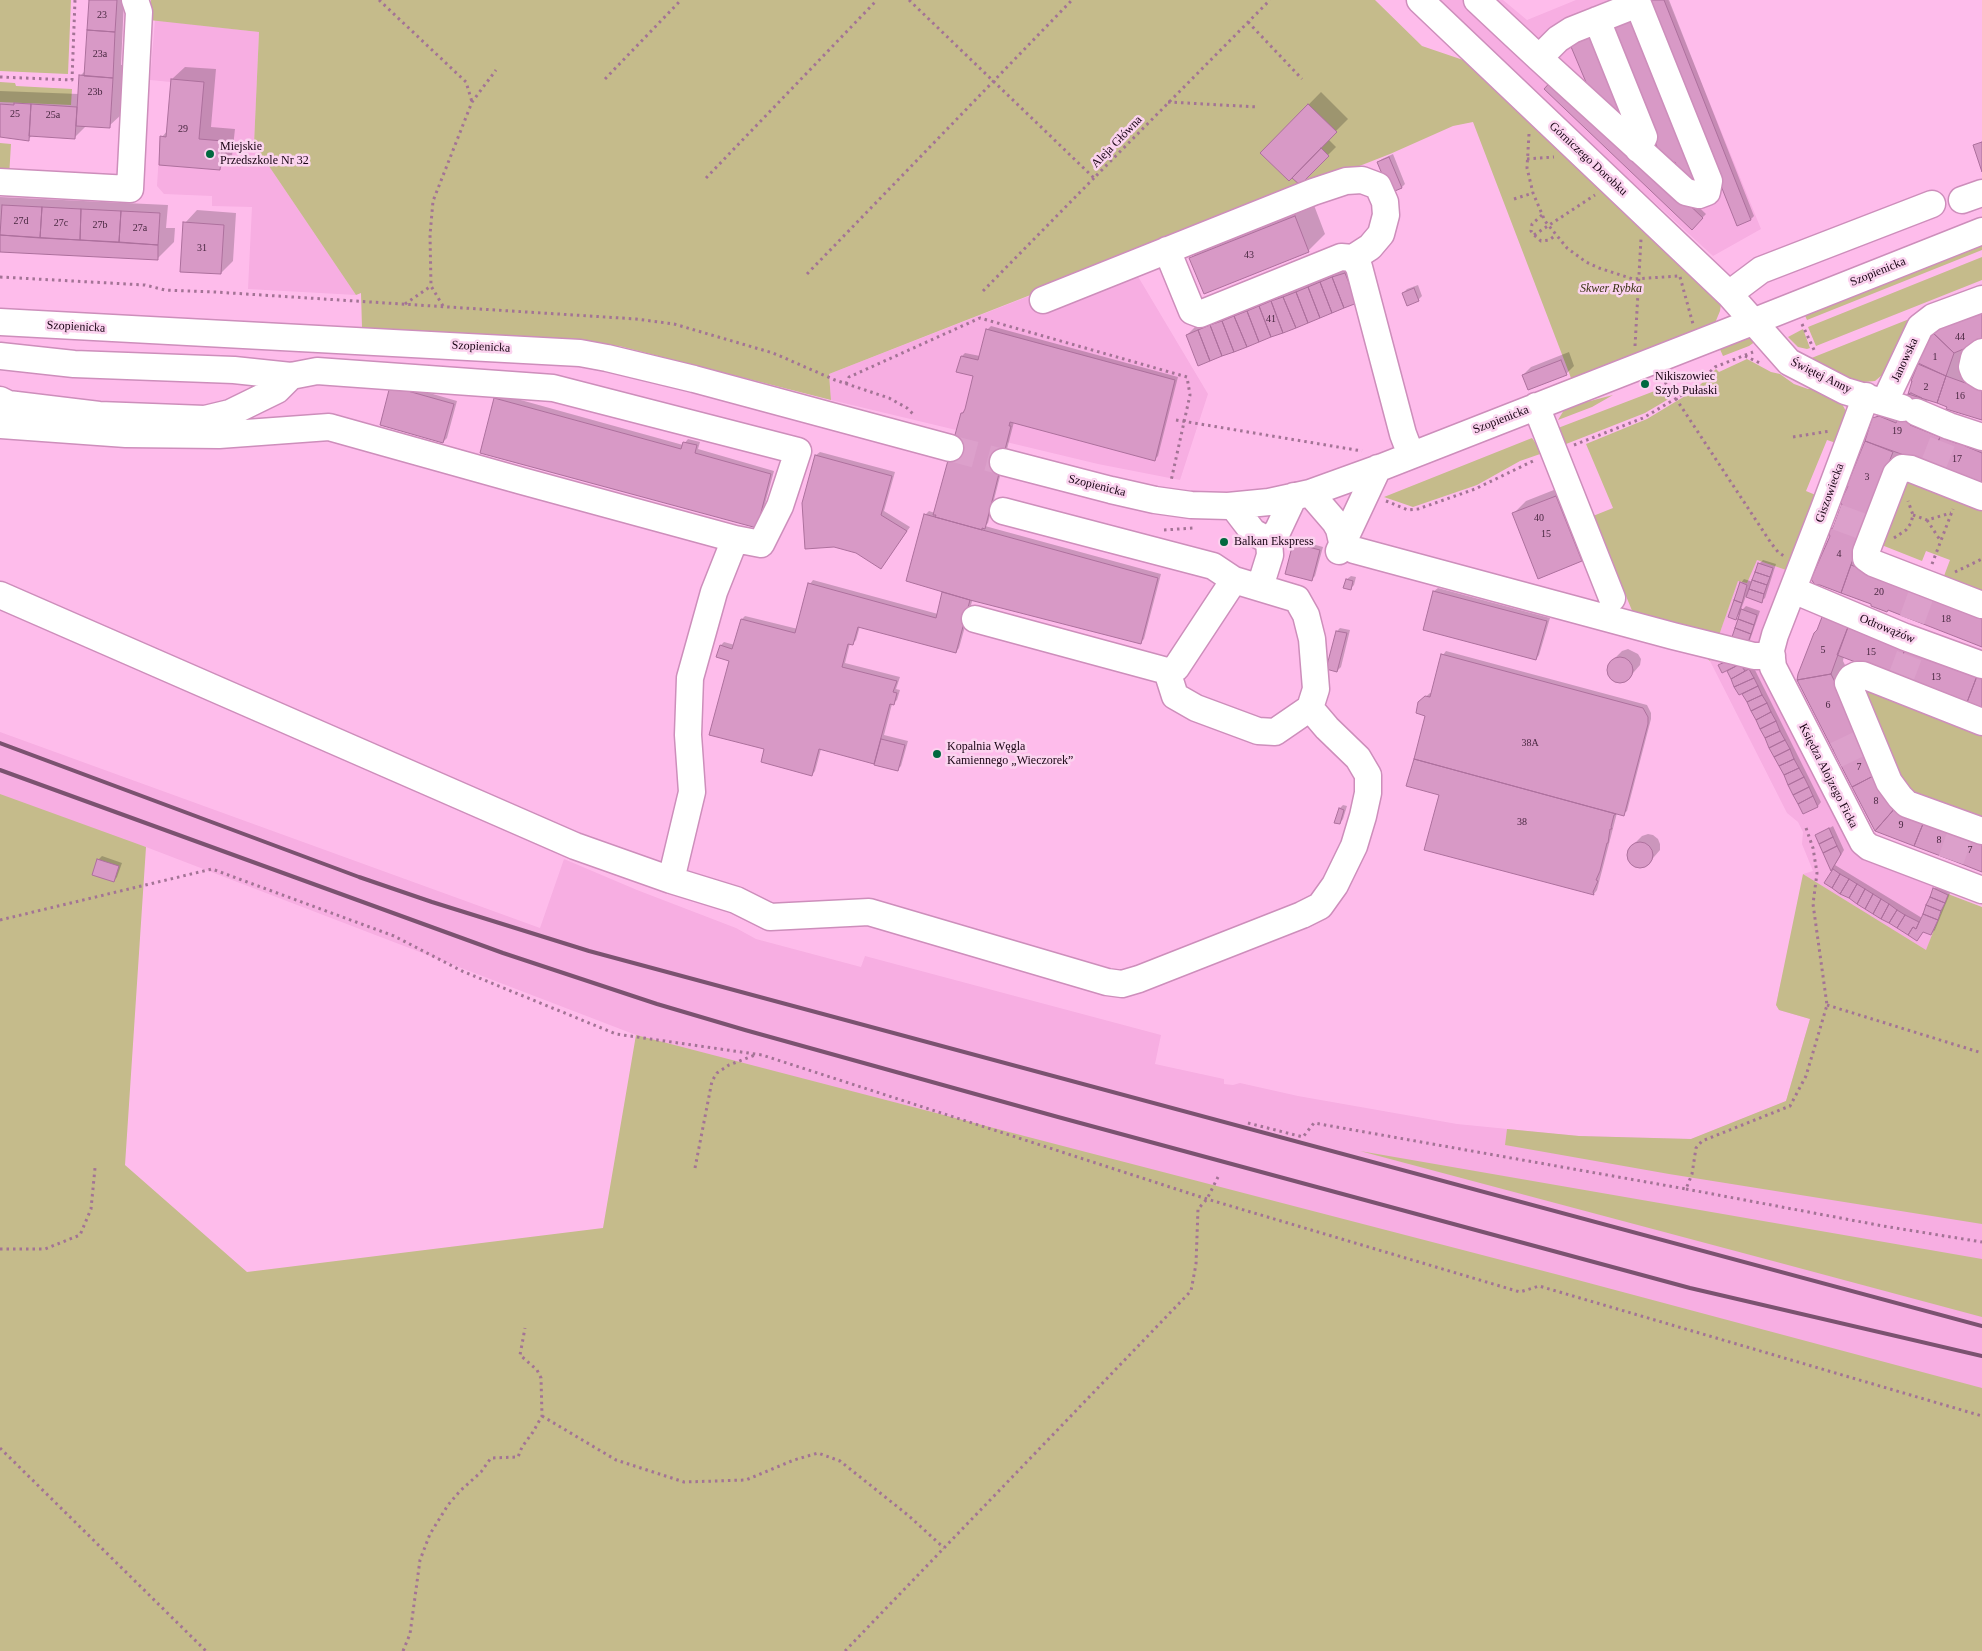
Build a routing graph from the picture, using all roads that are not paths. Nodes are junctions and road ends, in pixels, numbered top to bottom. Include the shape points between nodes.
1 (135, 0) edge
2 (1420, 0) edge
3 (1477, 0) edge
4 (1597, 20) junction
5 (1539, 58) junction
6 (1638, 149) junction
7 (0, 182) edge
8 (1932, 204) dead end
9 (1982, 230) edge
10 (1168, 250) junction
11 (1353, 258) junction
12 (1729, 294) junction
13 (1982, 299) edge
14 (1043, 300) dead end
15 (1755, 321) junction
16 (0, 322) edge
17 (1982, 352) edge
18 (0, 356) edge
19 (1982, 377) edge
20 (284, 383) junction
21 (0, 400) edge
22 (1892, 404) junction
23 (1536, 406) junction
24 (0, 425) edge
25 (288, 429) junction
26 (1982, 437) edge
27 (950, 448) tunnel mouth
28 (1411, 455) junction
29 (1373, 460) junction
30 (1003, 462) tunnel mouth
31 (1971, 493) edge
32 (1302, 495) junction
33 (1233, 506) junction
34 (1003, 511) dead end
35 (735, 539) junction
36 (1269, 542) junction
37 (1340, 549) junction
38 (1234, 580) junction
39 (1260, 588) junction
40 (1792, 590) junction
41 (0, 595) edge
42 (1612, 598) dead end
43 (1982, 605) edge
44 (975, 619) dead end
45 (1772, 656) junction
46 (1982, 665) edge
47 (1166, 671) junction
48 (1310, 708) junction
49 (1982, 722) edge
50 (1969, 829) edge
51 (671, 880) junction
52 (1982, 890) edge

1 - 7 street via 139,12 130,189
2 - 12 street, Górniczego Dorobku
3 - 5 street
4 - 5 street via 1558,39
4 - 6 street via 1644,137
4 - 6 street via 1638,4 1709,181 1707,192 1699,195 1686,192
5 - 6 street
8 - 12 street via 1761,270
9 - 15 street, Szopienicka
10 - 11 street via 1192,311 1200,314 1341,257
10 - 11 street via 1313,192 1346,181 1362,180 1378,186 1386,215 1381,234
10 - 14 street
11 - 28 street via 1359,267
12 - 15 street, Górniczego Dorobku
13 - 22 street, Janowska via 1934,317 1920,327
15 - 22 street, Świętej Anny via 1789,362 1845,390
15 - 23 street, Szopienicka
16 - 27 street, Szopienicka via 580,353 694,379
17 - 19 street via 1974,358 1972,367
18 - 20 street via 74,364 234,370
20 - 21 street via 230,413 205,419 100,415 8,404
20 - 25 street
20 - 35 street via 317,371 553,388 798,451 780,506 761,544
22 - 26 street, Świętej Anny via 1946,432
22 - 40 street, Giszowiecka via 1830,514
23 - 28 street, Szopienicka
23 - 42 street
24 - 25 street via 126,434 219,435
25 - 35 street via 329,427
28 - 29 street, Szopienicka
29 - 32 street, Szopienicka
29 - 37 street
30 - 33 street, Szopienicka via 1155,500
31 - 43 street via 1932,471 1902,468 1896,474 1870,529 1866,558 1923,588
32 - 33 street, Szopienicka
32 - 36 street
32 - 37 street via 1335,522 1339,529
33 - 36 street via 1253,532
34 - 38 street via 1213,566
35 - 51 street via 714,592 690,678 688,735 692,792
36 - 39 street via 1270,555
37 - 45 street via 1354,550 1754,656
38 - 39 street
38 - 47 street via 1176,668
39 - 48 street via 1297,599 1306,615 1312,639 1316,689
40 - 45 street, Księdza Alojzego Ficka via 1775,635
40 - 46 street, Odrowążów
41 - 51 street via 575,846
44 - 47 street
45 - 52 street, Księdza Alojzego Ficka via 1778,679 1828,759 1862,842 1869,847 1948,868
47 - 48 street via 1175,696 1196,708 1258,731 1275,732
48 - 51 street via 1358,758 1368,774 1363,816 1354,846 1335,885 1320,906 1302,915 1122,984 869,912 770,918 736,900
49 - 50 street via 1898,684 1863,675 1851,678 1848,683 1867,740 1889,782 1907,804

